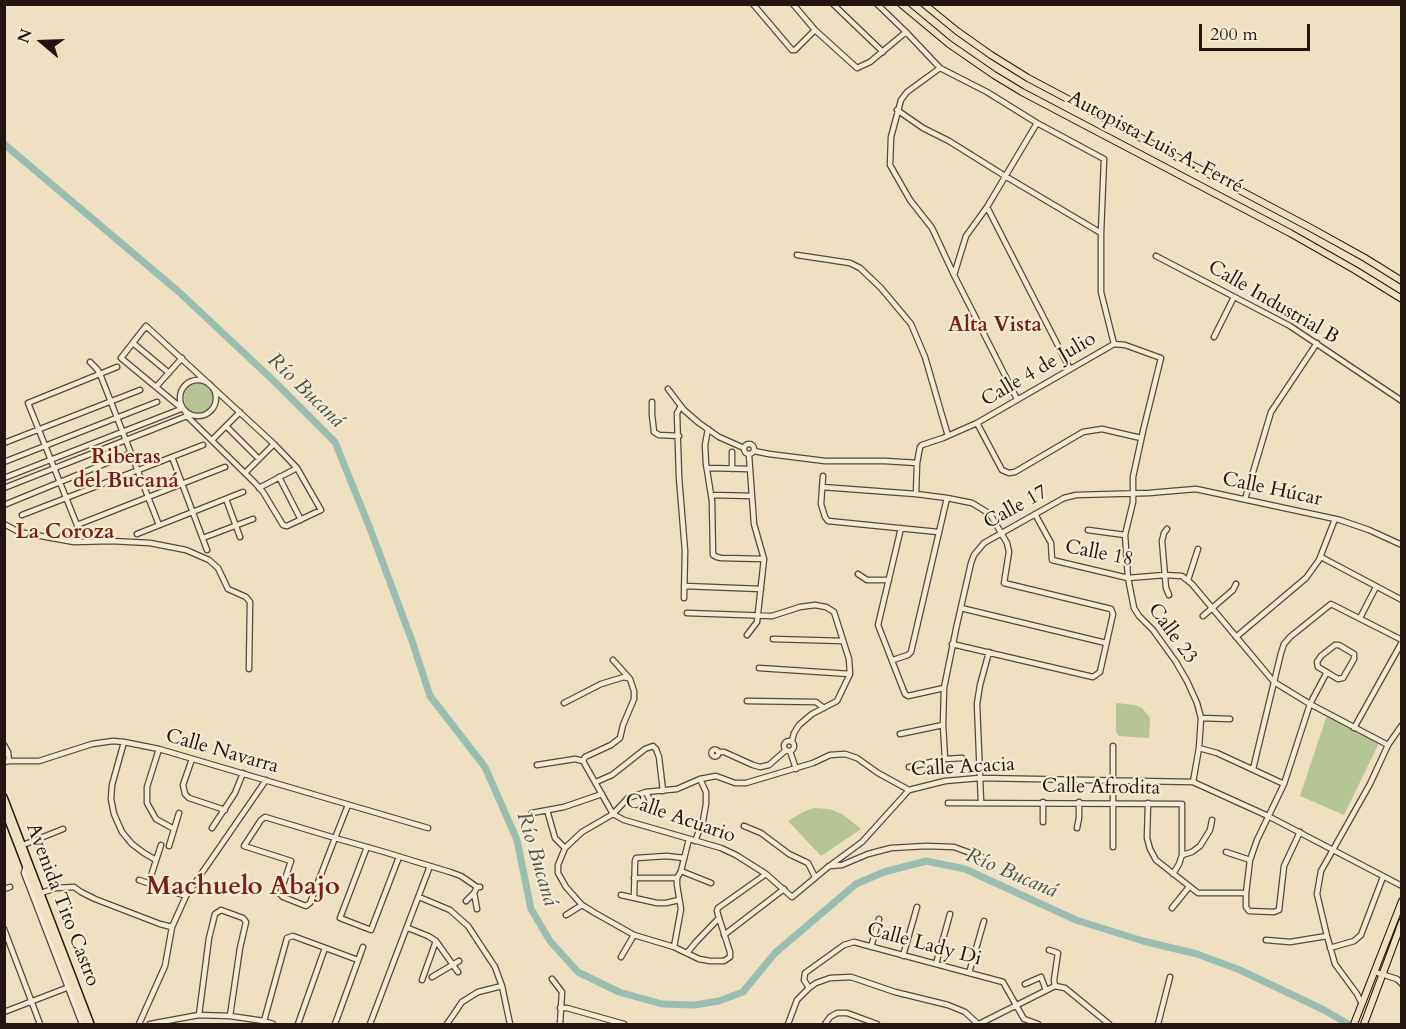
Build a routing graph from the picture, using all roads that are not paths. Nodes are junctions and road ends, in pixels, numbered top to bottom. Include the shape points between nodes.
1 (793, 4) edge
2 (833, 4) edge
3 (877, 4) edge
4 (901, 4) edge
5 (924, 4) edge
6 (754, 5) edge
7 (815, 30) junction
8 (906, 32) junction
9 (883, 52) junction
10 (940, 68) junction
11 (897, 110) junction
12 (1037, 123) junction
13 (1005, 177) junction
14 (987, 207) junction
15 (1101, 234) junction
16 (797, 255) dead end
17 (1156, 256) dead end
18 (954, 275) junction
19 (1401, 281) edge
20 (1234, 297) junction
21 (1401, 299) edge
22 (1214, 337) dead end
23 (133, 343) junction
24 (1317, 343) junction
25 (1114, 344) junction
26 (182, 358) junction
27 (90, 362) dead end
28 (117, 367) dead end
29 (1070, 369) junction
30 (169, 373) junction
31 (100, 374) junction
32 (212, 385) junction
33 (156, 387) junction
34 (668, 389) dead end
35 (140, 390) dead end
36 (1017, 399) junction
37 (1401, 401) edge
38 (110, 402) junction
39 (157, 402) dead end
40 (652, 402) dead end
41 (681, 406) junction
42 (185, 412) junction
43 (240, 412) junction
44 (117, 418) junction
45 (977, 423) junction
46 (226, 426) junction
47 (708, 429) junction
48 (39, 430) junction
49 (123, 433) junction
50 (678, 436) junction
51 (948, 436) junction
52 (1142, 438) junction
53 (125, 440) junction
54 (213, 440) junction
55 (4, 443) edge
56 (274, 444) junction
57 (202, 445) dead end
58 (45, 446) junction
59 (744, 448) junction
60 (754, 451) junction
61 (732, 452) dead end
62 (131, 453) junction
63 (749, 454) junction
64 (172, 457) junction
65 (259, 459) junction
66 (51, 460) junction
67 (4, 462) edge
68 (917, 463) junction
69 (225, 467) dead end
70 (54, 468) junction
71 (297, 468) junction
72 (708, 468) junction
73 (732, 469) junction
74 (749, 469) junction
75 (137, 470) junction
76 (245, 473) junction
77 (823, 476) dead end
78 (279, 477) junction
79 (4, 478) edge
80 (60, 482) junction
81 (182, 484) junction
82 (822, 487) junction
83 (4, 488) edge
84 (259, 488) junction
85 (243, 492) dead end
86 (1132, 493) junction
87 (916, 494) junction
88 (711, 495) junction
89 (752, 496) junction
90 (66, 498) junction
91 (149, 498) junction
92 (947, 498) junction
93 (226, 499) junction
94 (1245, 499) junction
95 (4, 505) edge
96 (193, 512) junction
97 (1035, 514) junction
98 (22, 515) dead end
99 (253, 519) dead end
100 (1335, 519) junction
101 (301, 520) junction
102 (4, 524) edge
103 (159, 525) junction
104 (236, 526) junction
105 (901, 528) junction
106 (1167, 529) dead end
107 (1088, 530) dead end
108 (938, 532) junction
109 (1001, 532) junction
110 (137, 534) dead end
111 (1125, 535) junction
112 (240, 537) dead end
113 (203, 538) junction
114 (1401, 545) edge
115 (1198, 549) dead end
116 (207, 550) dead end
117 (1321, 557) junction
118 (764, 559) junction
119 (858, 574) dead end
120 (1165, 575) junction
121 (1128, 578) junction
122 (889, 580) junction
123 (1188, 580) junction
124 (1236, 584) dead end
125 (684, 586) junction
126 (1376, 587) junction
127 (761, 589) junction
128 (1169, 595) dead end
129 (684, 598) dead end
130 (1401, 600) edge
131 (961, 608) junction
132 (1213, 608) junction
133 (687, 613) dead end
134 (1203, 616) dead end
135 (758, 617) junction
136 (1360, 618) junction
137 (747, 635) dead end
138 (1236, 637) junction
139 (773, 639) dead end
140 (843, 641) junction
141 (1401, 641) edge
142 (1107, 643) junction
143 (952, 644) junction
144 (989, 652) junction
145 (613, 660) dead end
146 (893, 660) junction
147 (759, 668) dead end
148 (249, 669) dead end
149 (1327, 672) junction
150 (850, 674) junction
151 (630, 679) junction
152 (1274, 682) junction
153 (944, 688) junction
154 (747, 701) dead end
155 (564, 703) dead end
156 (1310, 704) junction
157 (824, 708) junction
158 (1201, 718) junction
159 (1230, 719) dead end
160 (943, 725) junction
161 (1401, 725) edge
162 (1354, 728) junction
163 (900, 734) dead end
164 (792, 741) junction
165 (124, 742) junction
166 (4, 745) edge
167 (1388, 745) junction
168 (1113, 746) dead end
169 (1199, 748) junction
170 (159, 749) junction
171 (788, 751) junction
172 (718, 752) dead end
173 (962, 758) dead end
174 (192, 759) junction
175 (945, 759) junction
176 (7, 761) edge
177 (583, 761) junction
178 (537, 765) dead end
179 (909, 767) dead end
180 (796, 769) junction
181 (1253, 770) junction
182 (243, 773) junction
183 (980, 778) junction
184 (700, 779) junction
185 (266, 780) junction
186 (1113, 780) junction
187 (596, 782) junction
188 (1193, 782) junction
189 (1284, 784) junction
190 (909, 790) junction
191 (663, 791) junction
192 (646, 792) junction
193 (602, 794) junction
194 (4, 797) edge
195 (948, 802) dead end
196 (981, 802) junction
197 (1043, 802) junction
198 (1079, 802) junction
199 (1113, 803) junction
200 (1148, 803) junction
201 (348, 805) junction
202 (653, 807) dead end
203 (4, 810) edge
204 (225, 810) junction
205 (548, 810) junction
206 (179, 813) dead end
207 (532, 813) dead end
208 (613, 814) junction
209 (1268, 816) junction
210 (1212, 820) dead end
211 (1043, 822) dead end
212 (744, 825) dead end
213 (212, 828) dead end
214 (428, 828) dead end
215 (1077, 828) dead end
216 (63, 829) dead end
217 (174, 829) junction
218 (1300, 832) junction
219 (335, 838) junction
220 (688, 838) junction
221 (695, 841) junction
222 (23, 845) junction
223 (161, 845) dead end
224 (168, 846) dead end
225 (367, 847) junction
226 (1113, 847) dead end
227 (565, 848) junction
228 (1332, 850) junction
229 (1226, 852) dead end
230 (1182, 855) junction
231 (399, 857) junction
232 (684, 858) junction
233 (984, 858) dead end
234 (156, 860) junction
235 (1250, 860) junction
236 (430, 866) junction
237 (828, 867) junction
238 (681, 871) junction
239 (766, 874) junction
240 (1173, 874) junction
241 (815, 877) junction
242 (1383, 877) junction
243 (634, 878) junction
244 (677, 878) junction
245 (150, 879) dead end
246 (139, 880) dead end
247 (711, 883) dead end
248 (1401, 886) edge
249 (1189, 887) junction
250 (784, 889) junction
251 (35, 893) junction
252 (474, 893) junction
253 (1246, 893) junction
254 (621, 895) dead end
255 (186, 896) junction
256 (419, 897) junction
257 (634, 897) junction
258 (679, 900) junction
259 (466, 901) dead end
260 (1401, 902) edge
261 (582, 905) junction
262 (1172, 908) dead end
263 (477, 909) dead end
264 (915, 910) dead end
265 (950, 914) dead end
266 (566, 915) dead end
267 (719, 918) junction
268 (984, 921) dead end
269 (877, 922) dead end
270 (1401, 922) edge
271 (172, 927) junction
272 (408, 928) junction
273 (4, 929) edge
274 (634, 935) junction
275 (724, 935) junction
276 (1327, 936) junction
277 (1266, 940) dead end
278 (436, 941) junction
279 (363, 947) dead end
280 (674, 947) junction
281 (871, 947) junction
282 (325, 948) junction
283 (1330, 948) junction
284 (1049, 950) dead end
285 (687, 953) junction
286 (903, 956) junction
287 (621, 957) dead end
288 (358, 960) junction
289 (456, 962) junction
290 (936, 964) junction
291 (458, 972) dead end
292 (969, 973) junction
293 (1378, 973) junction
294 (1401, 974) edge
295 (432, 977) dead end
296 (1170, 977) dead end
297 (552, 979) dead end
298 (1396, 979) junction
299 (422, 980) dead end
300 (1025, 984) dead end
301 (1401, 984) edge
302 (72, 985) junction
303 (502, 986) junction
304 (1055, 986) junction
305 (809, 988) junction
306 (1046, 990) junction
307 (32, 1002) junction
308 (1017, 1005) junction
309 (1362, 1005) junction
310 (560, 1008) junction
311 (4, 1012) edge
312 (199, 1015) junction
313 (230, 1016) junction
314 (599, 1016) junction
315 (264, 1021) junction
316 (40, 1024) edge
317 (84, 1024) edge
318 (91, 1024) edge
319 (139, 1024) edge
320 (150, 1024) edge
321 (273, 1024) edge
322 (298, 1024) edge
323 (335, 1024) edge
324 (370, 1024) edge
325 (447, 1024) edge
326 (508, 1024) edge
327 (560, 1024) edge
328 (601, 1024) edge
329 (624, 1024) edge
330 (788, 1024) edge
331 (825, 1024) edge
332 (877, 1024) edge
333 (978, 1024) edge
334 (1038, 1024) edge
335 (1109, 1024) edge
336 (1158, 1024) edge
337 (1354, 1024) edge
338 (1364, 1024) edge

1 - 7 street
2 - 9 street
3 - 8 street
4 - 21 highway, Autopista Luis A. Ferré via 941,38 1022,92 1290,233
5 - 19 highway, Autopista Luis A. Ferré via 1028,78 1309,227
6 - 7 street via 792,50
7 - 9 street via 857,68
8 - 9 street
8 - 10 street
10 - 11 street via 903,96
10 - 12 street
11 - 13 street
11 - 18 street via 890,145 891,169 932,228
12 - 13 street
12 - 15 street via 1104,159
13 - 14 street
13 - 15 street
14 - 18 street via 966,236
14 - 29 street
15 - 25 street via 1101,292
16 - 51 street via 860,268 904,315 919,340
17 - 20 street, Calle Industrial B
18 - 36 street
20 - 22 street
20 - 24 street, Calle Industrial B
23 - 26 street via 146,326
23 - 30 street
23 - 33 street via 121,358
24 - 37 street, Calle Industrial B
24 - 94 street via 1271,412
25 - 29 street, Calle 4 de Julio
25 - 52 street, Calle 4 de Julio via 1161,358
26 - 30 street
26 - 32 street
27 - 31 street
28 - 31 street
29 - 36 street, Calle 4 de Julio
30 - 33 street
31 - 38 street
31 - 48 street via 28,403
32 - 42 street via 217,398 211,411 198,417
32 - 42 street via 199,380 186,385 180,398
32 - 43 street
33 - 42 street
34 - 41 street
35 - 38 street
36 - 45 street, Calle 4 de Julio
38 - 44 street
38 - 48 street
39 - 44 street
40 - 50 street via 654,432
41 - 47 street
41 - 50 street
42 - 49 street
42 - 53 street
42 - 54 street
43 - 46 street
43 - 56 street
44 - 49 street
44 - 58 street
45 - 51 street, Calle 4 de Julio
45 - 52 street via 1002,470 1010,473 1083,432 1102,429
46 - 54 street
46 - 65 street
47 - 59 street
47 - 72 street
48 - 55 street
48 - 58 street
49 - 53 street
49 - 66 street
50 - 125 street
51 - 68 street, Calle 4 de Julio via 922,445
52 - 86 street, Calle 4 de Julio
53 - 62 street
53 - 70 street
54 - 76 street
56 - 65 street
56 - 71 street
57 - 64 street
58 - 66 street
58 - 67 street
59 - 60 street via 751,444
59 - 63 street
60 - 63 street
60 - 68 street via 825,461
61 - 73 street
62 - 75 street
62 - 80 street
63 - 74 street
64 - 75 street
64 - 81 street
65 - 76 street
66 - 70 street
66 - 79 street
68 - 87 street
69 - 81 street
70 - 80 street
70 - 83 street
71 - 78 street
71 - 101 street via 321,510
72 - 73 street
72 - 88 street
73 - 74 street
74 - 89 street
75 - 90 street
75 - 91 street
76 - 84 street
77 - 82 street
78 - 84 street
78 - 101 street
80 - 90 street
80 - 95 street
81 - 91 street
81 - 96 street
82 - 87 street
82 - 105 street via 821,504 828,521
84 - 101 street via 283,525
85 - 93 street
86 - 94 street, Calle Húcar via 1196,489
86 - 97 street, Calle 17 via 1076,495
86 - 111 street, Calle 23
87 - 92 street
88 - 89 street
88 - 118 street via 713,555
89 - 118 street via 754,524
90 - 91 street via 77,525
90 - 98 street
91 - 103 street
92 - 108 street
92 - 109 street via 972,503 990,514
93 - 96 street
93 - 104 street
94 - 100 street, Calle Húcar
96 - 103 street
96 - 113 street
97 - 109 street, Calle 17
97 - 121 street, Calle 18 via 1051,543 1052,560
99 - 104 street
100 - 114 street, Calle Húcar
100 - 117 street
102 - 148 street via 19,532 74,542 150,543 186,550 208,560 218,568 228,589 250,602
103 - 110 street
104 - 112 street
104 - 113 street
105 - 108 street
105 - 122 street
106 - 120 street via 1162,541
107 - 111 street
108 - 146 street via 911,652
109 - 131 street, Calle 17 via 974,555
109 - 142 street via 1010,552 1004,583 1111,609
111 - 121 street, Calle 23
113 - 116 street
115 - 123 street
117 - 126 street
117 - 138 street via 1306,578
118 - 127 street
119 - 122 street via 867,580
120 - 121 street, Calle 18
120 - 123 street, Calle 18 via 1177,574
120 - 128 street
121 - 158 street, Calle 23 via 1134,608 1182,672
122 - 146 street via 878,625
123 - 132 street
124 - 132 street
125 - 127 street
125 - 129 street
126 - 130 street
126 - 136 street
127 - 135 street
131 - 142 street
131 - 143 street, Calle 17
132 - 134 street
132 - 138 street
133 - 135 street
135 - 137 street
135 - 140 street via 800,607 826,607 834,612
136 - 141 street
136 - 152 street via 1328,605 1284,644
138 - 152 street
139 - 140 street
140 - 150 street
141 - 162 street
142 - 144 street via 1100,672 1093,677
143 - 144 street
143 - 153 street, Calle 17
144 - 183 street via 977,704
145 - 151 street
146 - 153 street via 908,696
147 - 150 street
149 - 149 street via 1343,678 1354,654 1335,645 1317,662
149 - 156 street
150 - 157 street via 837,701
151 - 155 street via 601,684
151 - 177 street via 634,699 620,738
152 - 156 street
152 - 181 street
153 - 160 street, Calle 17
154 - 157 street via 816,702
156 - 162 street
156 - 189 street
157 - 164 street via 800,726
158 - 159 street
158 - 169 street
160 - 163 street
160 - 175 street, Calle 17
161 - 167 street
162 - 167 street
164 - 171 street via 795,746
164 - 171 street via 785,743
165 - 170 street, Calle Navarra
165 - 176 street, Calle Navarra via 92,744 39,761
165 - 234 street via 112,785 114,814 132,844
166 - 176 street
167 - 228 street
168 - 186 street
169 - 181 street
169 - 188 street
170 - 174 street, Calle Navarra
170 - 217 street via 147,787 147,803 156,819
171 - 172 street via 769,765 760,766
171 - 180 street
173 - 175 street
174 - 182 street, Calle Navarra
174 - 204 street via 183,785 185,794
175 - 179 street
177 - 178 street
177 - 187 street, Calle Acuario
180 - 184 street, Calle Acacia via 746,783 716,776
180 - 190 street, Calle Acacia via 830,755 845,754
181 - 189 street
182 - 185 street, Calle Navarra
182 - 204 street
183 - 186 street, Calle Acacia
183 - 190 street, Calle Acacia
183 - 196 street
184 - 191 street, Calle Acacia
184 - 221 street via 706,804
185 - 201 street, Calle Navarra
185 - 255 street
186 - 188 street, Calle Acacia
186 - 199 street
187 - 191 street via 653,746
187 - 193 street, Calle Acuario
188 - 209 street, Calle Acacia
189 - 209 street
190 - 237 street via 862,842
191 - 192 street, Calle Acacia
192 - 202 street
192 - 208 street, Calle Acacia via 628,798
193 - 205 street
193 - 208 street, Calle Acuario
194 - 222 main road, Avenida Tito Castro
195 - 196 street, Calle Afrodita
196 - 197 street, Calle Afrodita
197 - 198 street, Calle Afrodita
197 - 211 street
198 - 199 street, Calle Afrodita
198 - 215 street
199 - 200 street, Calle Afrodita
199 - 226 street
200 - 230 street, Calle Afrodita via 1182,804
200 - 240 street via 1150,849 1156,860
201 - 214 street, Calle Navarra
201 - 219 street
203 - 251 main road, Avenida Tito Castro
204 - 213 street
205 - 207 street
205 - 227 street via 555,838
206 - 217 street
208 - 220 street, Calle Acuario
208 - 227 street, Calle Acacia via 582,832
209 - 218 street, Calle Acacia
209 - 235 street
210 - 230 street via 1200,846
212 - 241 street via 808,863
216 - 222 street
217 - 224 street
218 - 228 street, Calle Acacia
218 - 253 street via 1284,866 1279,910 1249,911
219 - 219 street via 265,817 244,846 291,861 280,894 306,906
219 - 225 street
220 - 221 street, Calle Acuario
220 - 232 street
221 - 239 street, Calle Acuario via 721,848
222 - 251 main road, Avenida Tito Castro
223 - 234 street
225 - 231 street
225 - 231 street via 340,918 371,930
227 - 261 street via 558,873
228 - 242 street, Calle Acacia
228 - 276 street via 1321,871 1317,894
229 - 235 street
230 - 240 street, Calle Afrodita
231 - 236 street
232 - 238 street
232 - 243 street via 636,858
233 - 237 street via 954,847 891,848
234 - 245 street
235 - 253 street
236 - 252 street via 461,876 478,887
236 - 256 street
237 - 241 street
238 - 244 street
238 - 247 street
239 - 250 street, Calle Acuario
239 - 267 street via 718,908
240 - 249 street
241 - 250 street, Calle Acuario via 792,897
242 - 248 street, Calle Acacia
242 - 283 street via 1362,935
243 - 244 street
243 - 257 street
244 - 258 street
246 - 255 street
249 - 253 street via 1198,892
249 - 262 street
250 - 275 street
251 - 271 street via 74,887 95,899
251 - 302 main road, Avenida Tito Castro
251 - 302 street
252 - 259 street
252 - 263 street
254 - 257 street
255 - 271 street
256 - 272 street
256 - 303 street via 450,910 468,926 495,967
257 - 258 street via 663,903
258 - 280 street
260 - 293 highway
261 - 266 street
261 - 274 street
264 - 286 street
265 - 290 street
267 - 275 street
267 - 285 street
268 - 292 street
269 - 281 street
270 - 293 highway
271 - 319 street via 165,966
272 - 278 street
272 - 324 street
273 - 307 street
274 - 280 street
274 - 287 street
275 - 285 street via 730,952 728,959 705,960
276 - 277 street via 1290,942
276 - 283 street
278 - 289 street
278 - 299 street
279 - 288 street
280 - 285 street
281 - 286 street, Calle Lady Di
281 - 305 street, Calle Lady Di via 854,942 844,945 805,973
282 - 288 street
282 - 315 street via 293,936 287,939
282 - 322 street
283 - 309 street via 1335,964
284 - 304 street via 1058,953
286 - 290 street, Calle Lady Di
288 - 323 street
289 - 291 street
289 - 295 street
290 - 292 street, Calle Lady Di
292 - 308 street, Calle Lady Di via 1003,982
293 - 298 street
293 - 309 highway
293 - 338 highway
294 - 298 street
296 - 336 street
297 - 310 street via 562,992
298 - 301 street
300 - 306 street via 1041,977
302 - 307 street
302 - 317 main road, Avenida Tito Castro
302 - 318 main road, Avenida Tito Castro
303 - 325 street via 478,992 462,1002
303 - 326 street
304 - 306 street
304 - 335 street via 1065,988
305 - 330 street via 796,1000
305 - 333 street via 830,978 851,977 948,1005 965,1012
306 - 308 street
307 - 311 street
307 - 316 street
308 - 333 street
308 - 334 street, Calle Lady Di via 1024,1019
309 - 337 highway
310 - 314 street
310 - 327 street
312 - 313 street
312 - 313 street via 209,938 215,914 221,910 246,922
312 - 320 street
313 - 315 street
314 - 328 street
314 - 329 street
315 - 321 street
331 - 332 street via 837,1013

